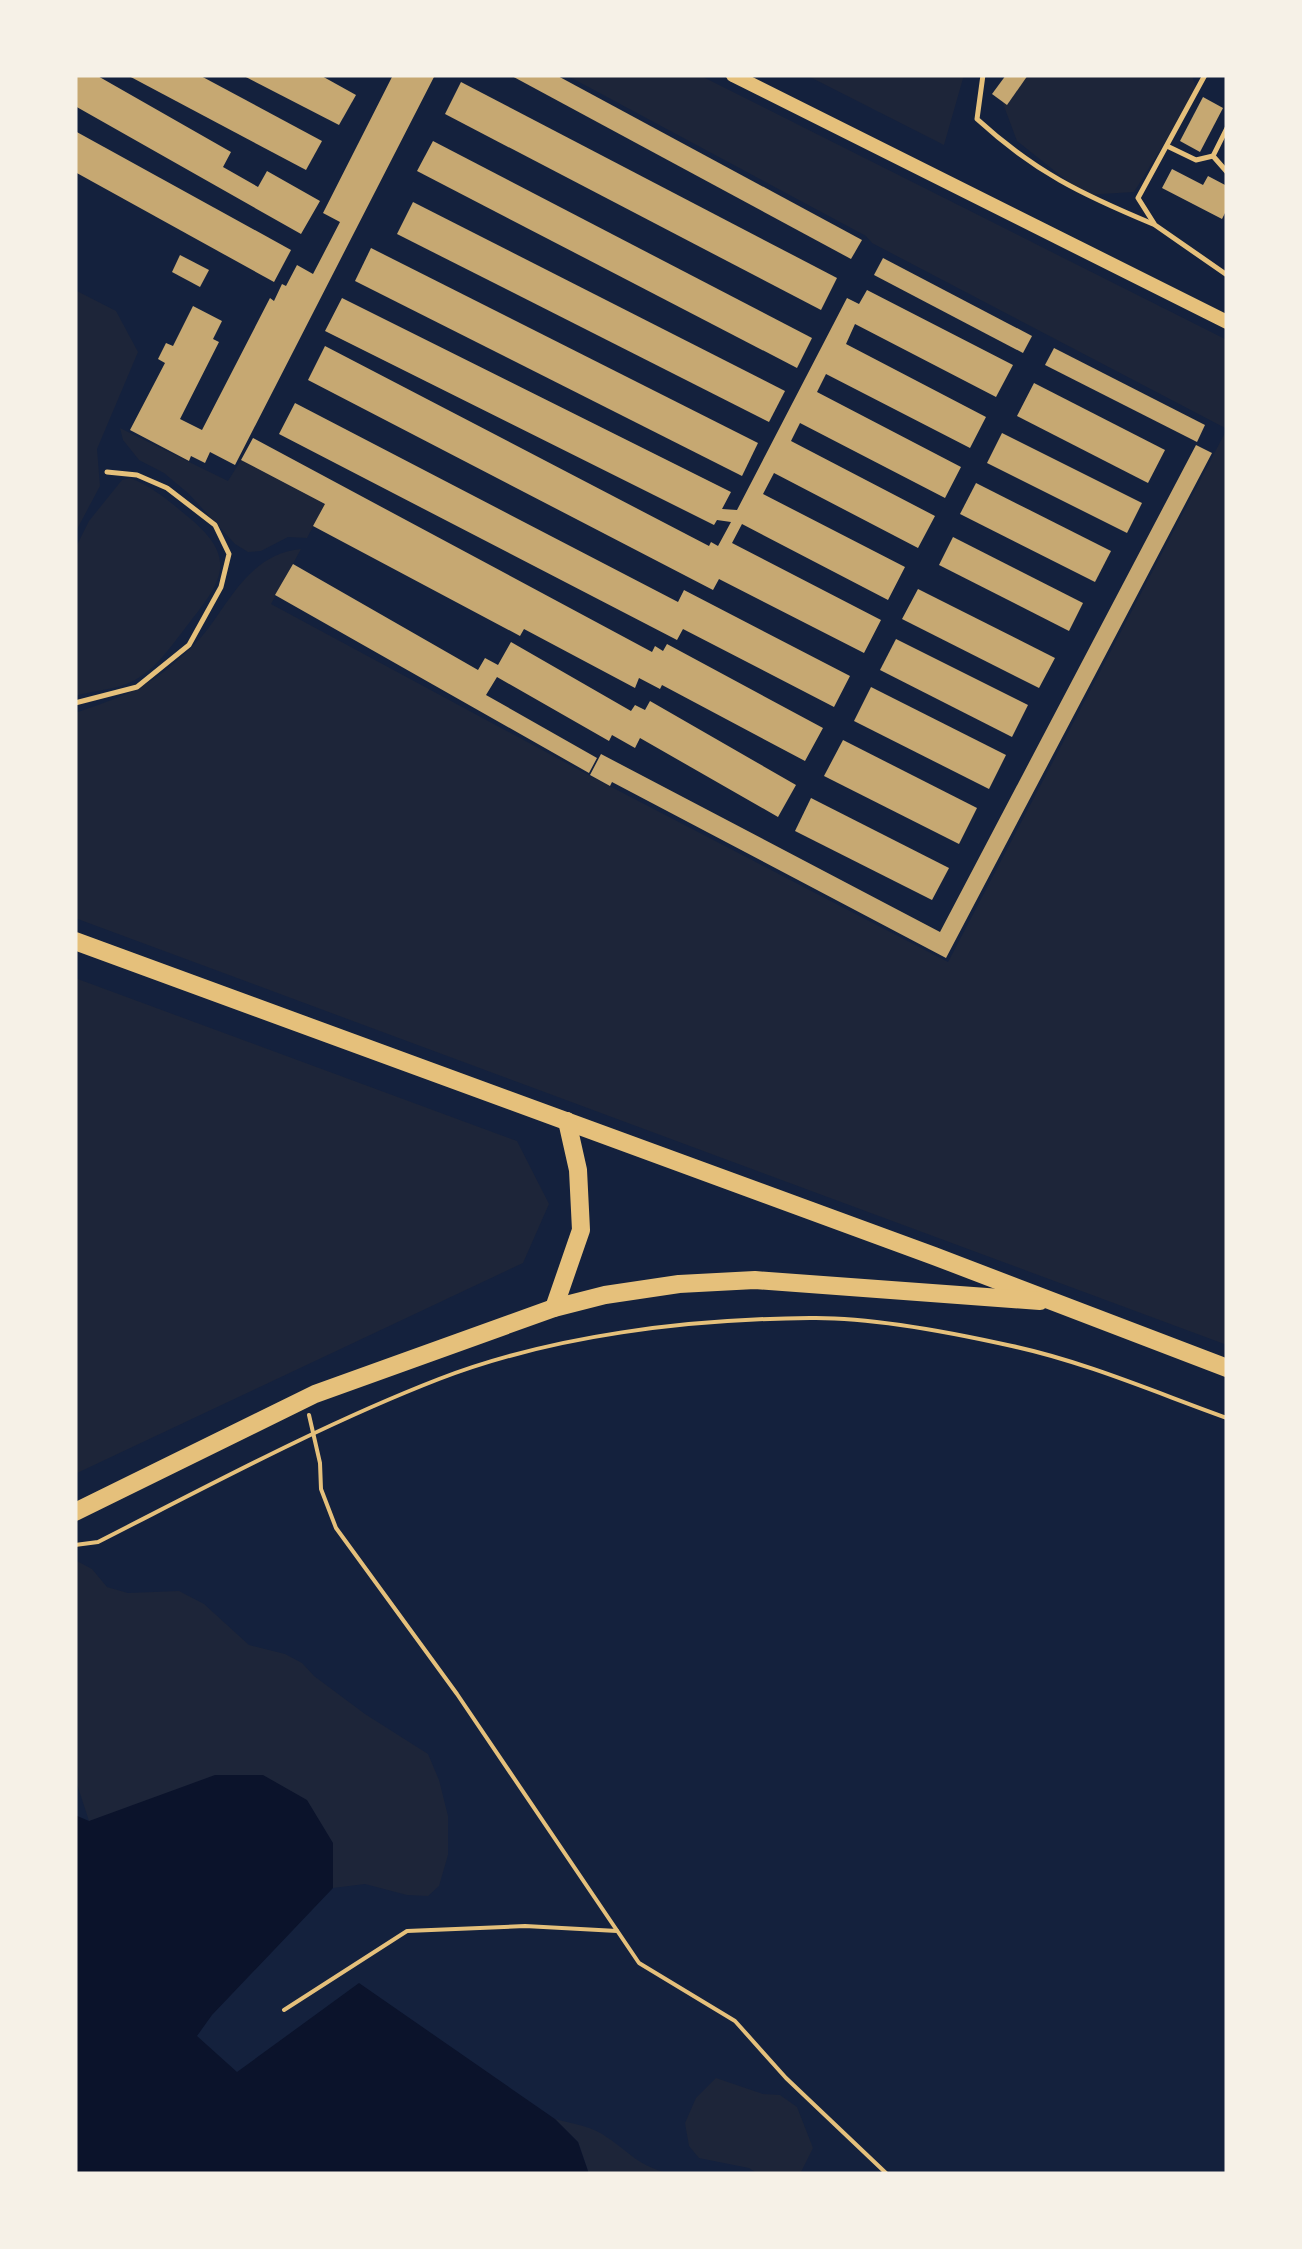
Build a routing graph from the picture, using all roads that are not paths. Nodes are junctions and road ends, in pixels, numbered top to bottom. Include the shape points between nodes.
1 (733, 75) edge
2 (982, 75) edge
3 (1206, 75) edge
4 (1227, 128) edge
5 (1167, 146) junction
6 (1213, 156) junction
7 (1227, 172) edge
8 (1155, 226) junction
9 (1227, 275) edge
10 (1227, 322) edge
11 (107, 472) dead end
12 (75, 703) edge
13 (75, 941) edge
14 (567, 1121) junction
15 (1056, 1302) junction
16 (554, 1308) junction
17 (1227, 1368) edge
18 (75, 1512) edge

1 - 10 street
2 - 8 lane via 976,119 1016,154 1077,192
3 - 5 lane
4 - 6 lane
5 - 6 lane via 1196,160
5 - 8 lane via 1138,198
6 - 7 lane
8 - 9 lane
11 - 12 lane via 167,488 215,525 229,554 221,586 188,645 137,686
13 - 14 main road
14 - 15 main road
14 - 16 main road via 581,1230
15 - 16 main road via 755,1280 661,1286
15 - 17 main road
16 - 18 main road via 306,1398

